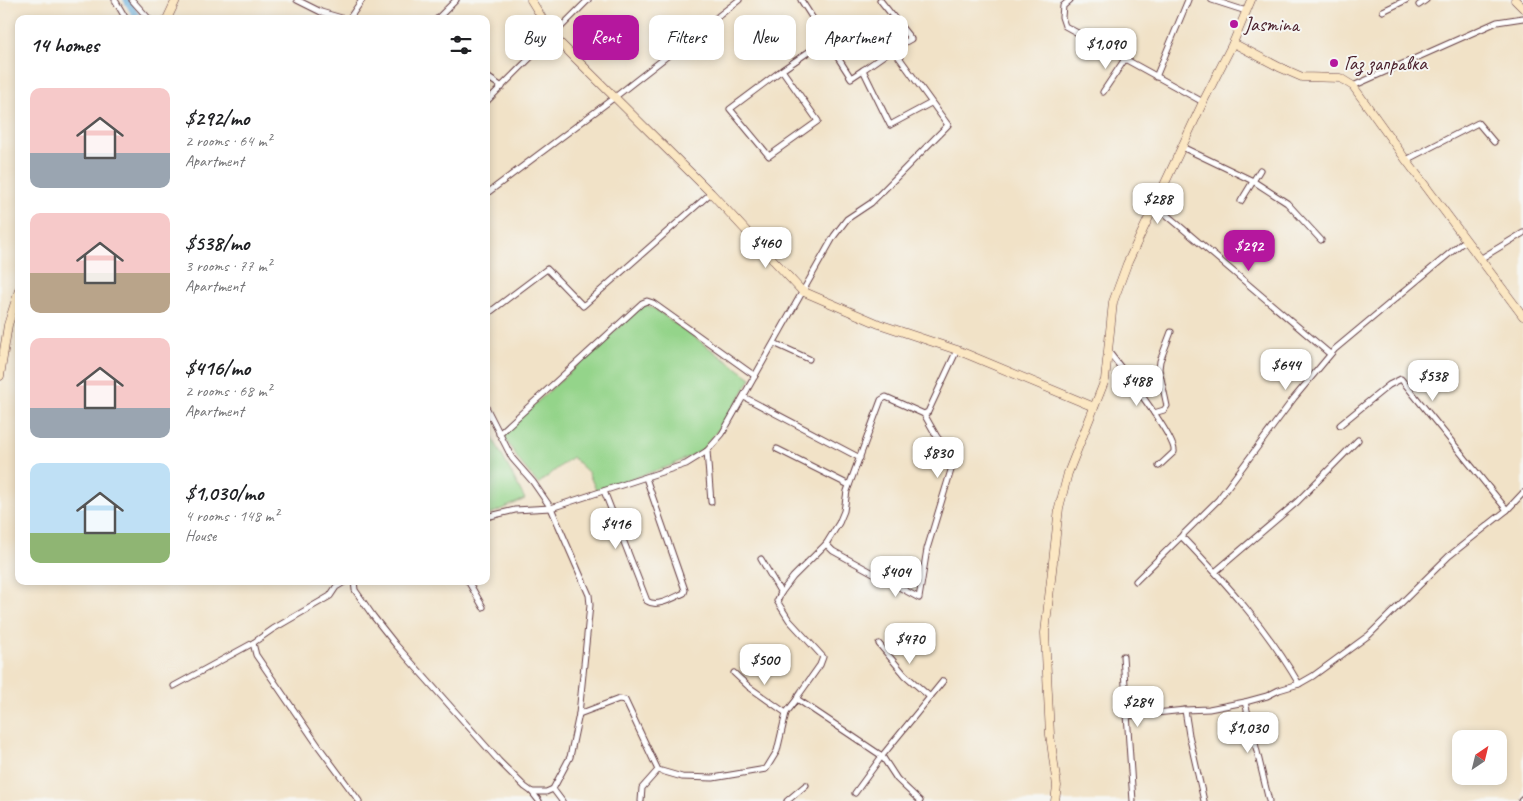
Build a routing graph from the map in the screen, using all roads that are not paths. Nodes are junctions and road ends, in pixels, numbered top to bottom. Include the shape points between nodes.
1 (115, 0) edge
2 (132, 0) edge
3 (176, 0) edge
4 (297, 0) edge
5 (362, 0) edge
6 (456, 0) edge
7 (531, 0) edge
8 (588, 0) edge
9 (739, 0) edge
10 (801, 0) edge
11 (880, 0) edge
12 (1070, 0) edge
13 (1188, 0) edge
14 (1212, 0) edge
15 (1251, 0) edge
16 (1406, 0) edge
17 (1426, 0) edge
18 (1515, 0) edge
19 (1419, 5) dead end
20 (1523, 8) edge
21 (1246, 11) junction
22 (1383, 11) dead end
23 (124, 15) edge
24 (145, 15) edge
25 (170, 15) edge
26 (331, 15) edge
27 (352, 15) edge
28 (441, 15) edge
29 (540, 15) edge
30 (810, 15) edge
31 (892, 15) edge
32 (1523, 18) edge
33 (563, 26) edge
34 (1233, 43) junction
35 (563, 46) edge
36 (806, 54) edge
37 (1125, 59) junction
38 (529, 60) edge
39 (839, 60) edge
40 (877, 60) edge
41 (901, 60) edge
42 (782, 70) junction
43 (863, 70) junction
44 (1156, 77) junction
45 (490, 79) edge
46 (1353, 86) junction
47 (502, 87) junction
48 (1103, 92) dead end
49 (615, 97) junction
50 (490, 98) edge
51 (1203, 102) junction
52 (931, 103) junction
53 (1494, 142) dead end
54 (1182, 147) junction
55 (1406, 160) junction
56 (1260, 170) dead end
57 (1253, 182) junction
58 (490, 191) edge
59 (711, 193) junction
60 (1241, 201) dead end
61 (1155, 205) junction
62 (1523, 232) edge
63 (1321, 240) dead end
64 (1468, 242) junction
65 (1480, 259) junction
66 (802, 291) junction
67 (15, 303) edge
68 (490, 312) edge
69 (1523, 316) edge
70 (1171, 332) dead end
71 (774, 343) junction
72 (957, 350) junction
73 (1108, 350) junction
74 (1330, 354) junction
75 (809, 359) dead end
76 (0, 376) edge
77 (754, 376) junction
78 (744, 397) junction
79 (1094, 407) junction
80 (1154, 413) junction
81 (924, 414) junction
82 (490, 415) edge
83 (1340, 424) dead end
84 (499, 434) junction
85 (1358, 440) dead end
86 (777, 449) dead end
87 (707, 451) junction
88 (860, 458) junction
89 (1158, 466) dead end
90 (646, 478) junction
91 (849, 485) junction
92 (604, 491) junction
93 (1523, 493) edge
94 (711, 502) dead end
95 (551, 508) junction
96 (1507, 510) junction
97 (490, 516) edge
98 (1183, 534) junction
99 (826, 544) junction
100 (761, 559) dead end
101 (1215, 572) junction
102 (1136, 581) dead end
103 (339, 585) edge
104 (354, 585) edge
105 (470, 585) edge
106 (781, 594) junction
107 (483, 607) dead end
108 (253, 643) junction
109 (879, 644) dead end
110 (1123, 656) dead end
111 (734, 672) dead end
112 (943, 681) dead end
113 (1298, 684) junction
114 (174, 686) dead end
115 (930, 697) junction
116 (797, 699) junction
117 (1245, 702) junction
118 (1185, 710) junction
119 (786, 713) junction
120 (579, 714) junction
121 (1127, 716) junction
122 (882, 756) junction
123 (658, 770) junction
124 (806, 785) dead end
125 (553, 789) junction
126 (532, 792) junction
127 (855, 793) dead end
128 (359, 801) edge
129 (539, 801) edge
130 (562, 801) edge
131 (641, 801) edge
132 (787, 801) edge
133 (920, 801) edge
134 (1054, 801) edge
135 (1133, 801) edge
136 (1204, 801) edge
137 (1269, 801) edge

1 - 23 street
2 - 24 street
3 - 25 street
4 - 26 street
5 - 27 street
6 - 28 street
7 - 29 street
8 - 33 street
9 - 49 street
10 - 30 street
11 - 31 street
12 - 37 street via 1063,6 1065,26
13 - 44 street
14 - 21 street
15 - 21 street
16 - 22 street
17 - 19 street
18 - 20 street
21 - 34 street
32 - 46 street via 1497,22
34 - 46 street via 1302,77 1340,78
34 - 51 street
35 - 49 street
36 - 42 street
37 - 44 street
37 - 48 street
38 - 47 street
39 - 43 street via 851,78
40 - 43 street
41 - 52 street
42 - 42 street via 730,109 769,156 818,121
43 - 52 street via 890,125
44 - 51 street
45 - 47 street
46 - 55 street
47 - 50 street
49 - 58 street
49 - 59 street
51 - 54 street
52 - 66 street via 948,125 871,203 848,219 834,236
53 - 55 street via 1478,123
54 - 57 street
54 - 61 street
55 - 64 street
56 - 57 street
57 - 60 street
57 - 63 street via 1287,203
59 - 66 street
59 - 68 street via 583,306 547,269
61 - 73 street via 1113,302
61 - 74 street
62 - 65 street
64 - 65 street
64 - 74 street via 1462,243
65 - 69 street
66 - 71 street
66 - 72 street via 879,324
67 - 76 street
70 - 80 street via 1159,369 1167,406
71 - 75 street
71 - 77 street
72 - 79 street
72 - 81 street via 930,409
73 - 79 street via 1105,380
73 - 80 street
74 - 98 street via 1218,500
77 - 78 street
77 - 84 street via 647,301
78 - 87 street via 722,434
78 - 88 street
79 - 134 street via 1068,473 1059,508 1045,633 1050,735 1057,786
80 - 89 street via 1175,450
81 - 88 street via 884,397
81 - 99 street via 937,437 955,457 927,549 919,598
82 - 84 street
83 - 96 street via 1401,379
84 - 95 street via 512,458
85 - 101 street via 1297,502
86 - 91 street
87 - 90 street via 686,464
87 - 94 street
88 - 91 street
90 - 92 street
90 - 92 street via 685,590 684,594 657,604 647,601
91 - 99 street via 844,512
92 - 95 street
93 - 96 street
95 - 97 street via 515,510
95 - 120 street via 590,605
96 - 113 street via 1448,556 1369,635
98 - 101 street via 1183,538
98 - 102 street
99 - 106 street
100 - 106 street
101 - 113 street via 1277,648
103 - 108 street via 330,596
104 - 126 street via 396,645 473,734
105 - 107 street
106 - 116 street via 778,605 823,657
108 - 114 street
108 - 128 street via 256,655
109 - 115 street via 905,675
110 - 121 street
111 - 119 street
112 - 115 street
113 - 117 street
115 - 122 street
116 - 119 street
116 - 122 street
117 - 118 street
117 - 137 street
118 - 121 street
118 - 136 street
119 - 123 street via 781,740 766,769 713,778 682,777
120 - 123 street via 625,700
120 - 125 street via 570,757
121 - 135 street
122 - 127 street
122 - 133 street via 897,779
123 - 131 street via 642,788
124 - 132 street
125 - 126 street
125 - 130 street
126 - 129 street

